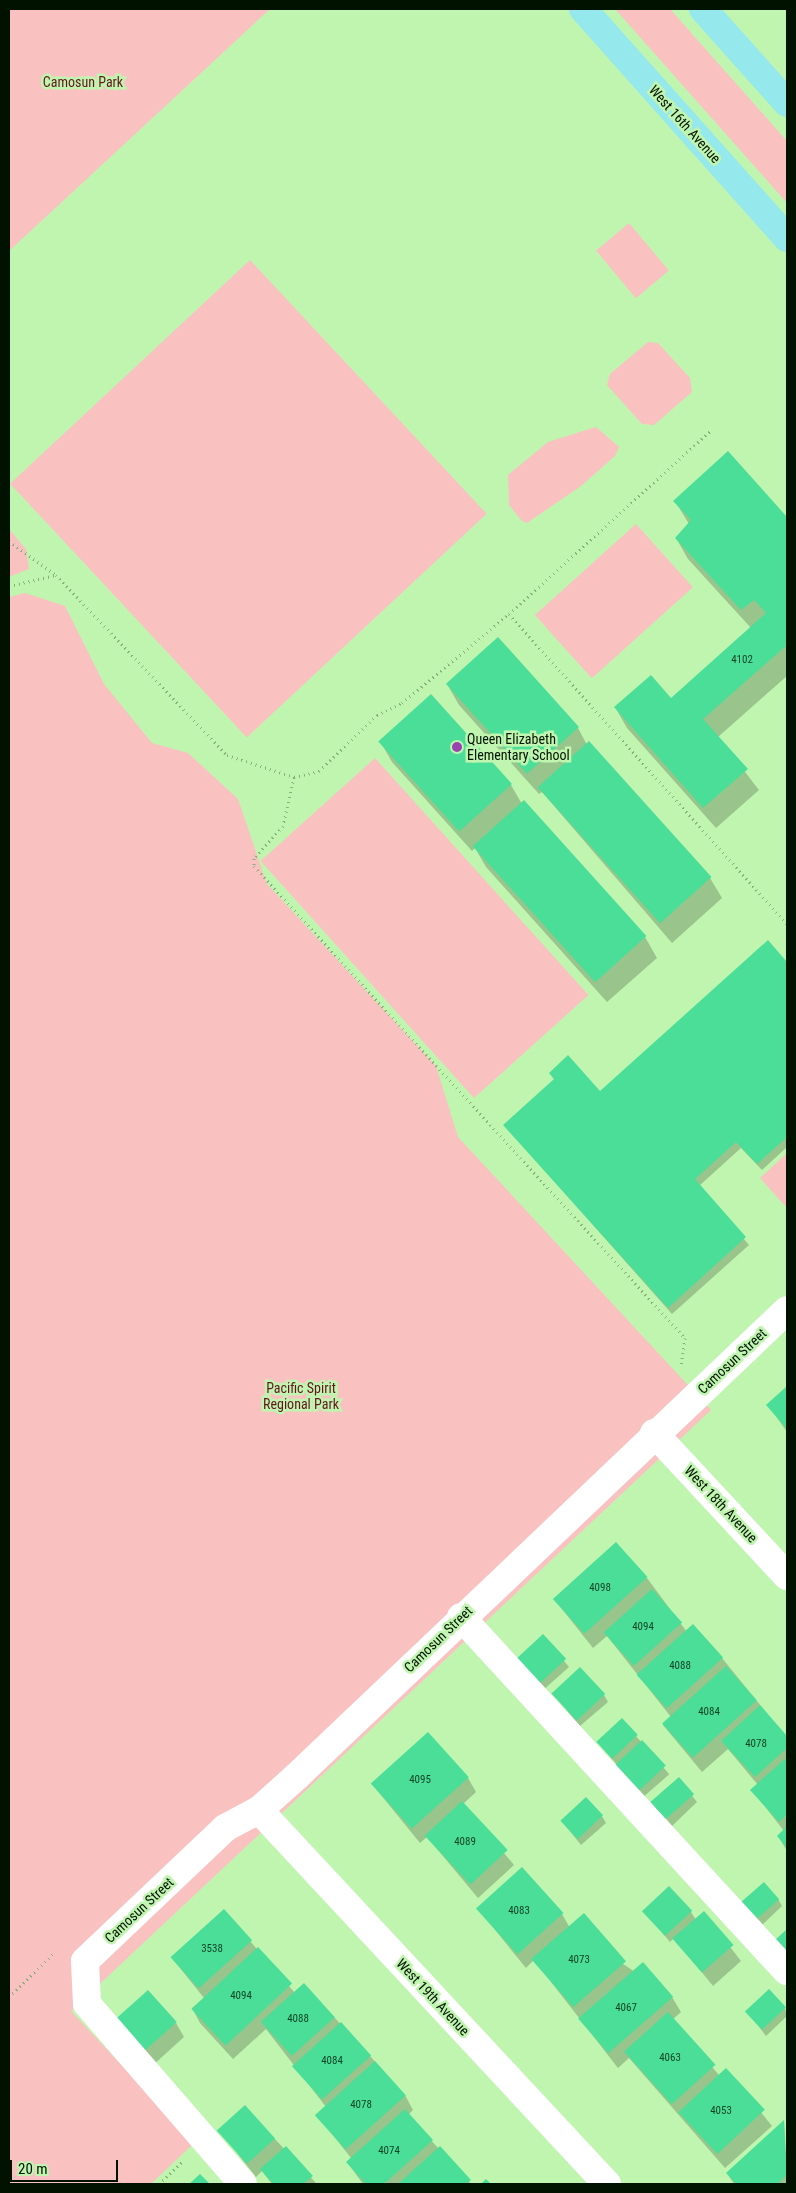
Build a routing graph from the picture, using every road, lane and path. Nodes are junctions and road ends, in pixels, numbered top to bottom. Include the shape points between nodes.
1 (583, 9) edge
2 (703, 9) edge
3 (787, 103) edge
4 (787, 238) edge
5 (711, 430) dead end
6 (9, 541) edge
7 (56, 575) junction
8 (9, 586) edge
9 (509, 614) junction
10 (294, 777) junction
11 (787, 924) edge
12 (787, 1310) edge
13 (685, 1338) dead end
14 (654, 1432) junction
15 (787, 1576) edge
16 (461, 1617) junction
17 (259, 1810) junction
18 (57, 1950) dead end
19 (787, 1971) edge
20 (9, 1997) edge
21 (243, 2184) edge
22 (607, 2184) edge

1 - 4 main road, West 16th Avenue
2 - 3 main road
5 - 9 path
6 - 7 path
7 - 8 path
7 - 10 path via 226,755
9 - 10 path via 402,703 377,716 320,771
9 - 11 path
10 - 13 path via 284,826 254,858 254,866
12 - 14 street, Camosun Street
14 - 15 street, West 18th Avenue
14 - 16 street, Camosun Street
16 - 17 street, Camosun Street
16 - 19 street
17 - 21 street, Camosun Street via 225,1828 85,1962 87,2004
17 - 22 street, West 19th Avenue
18 - 20 path

